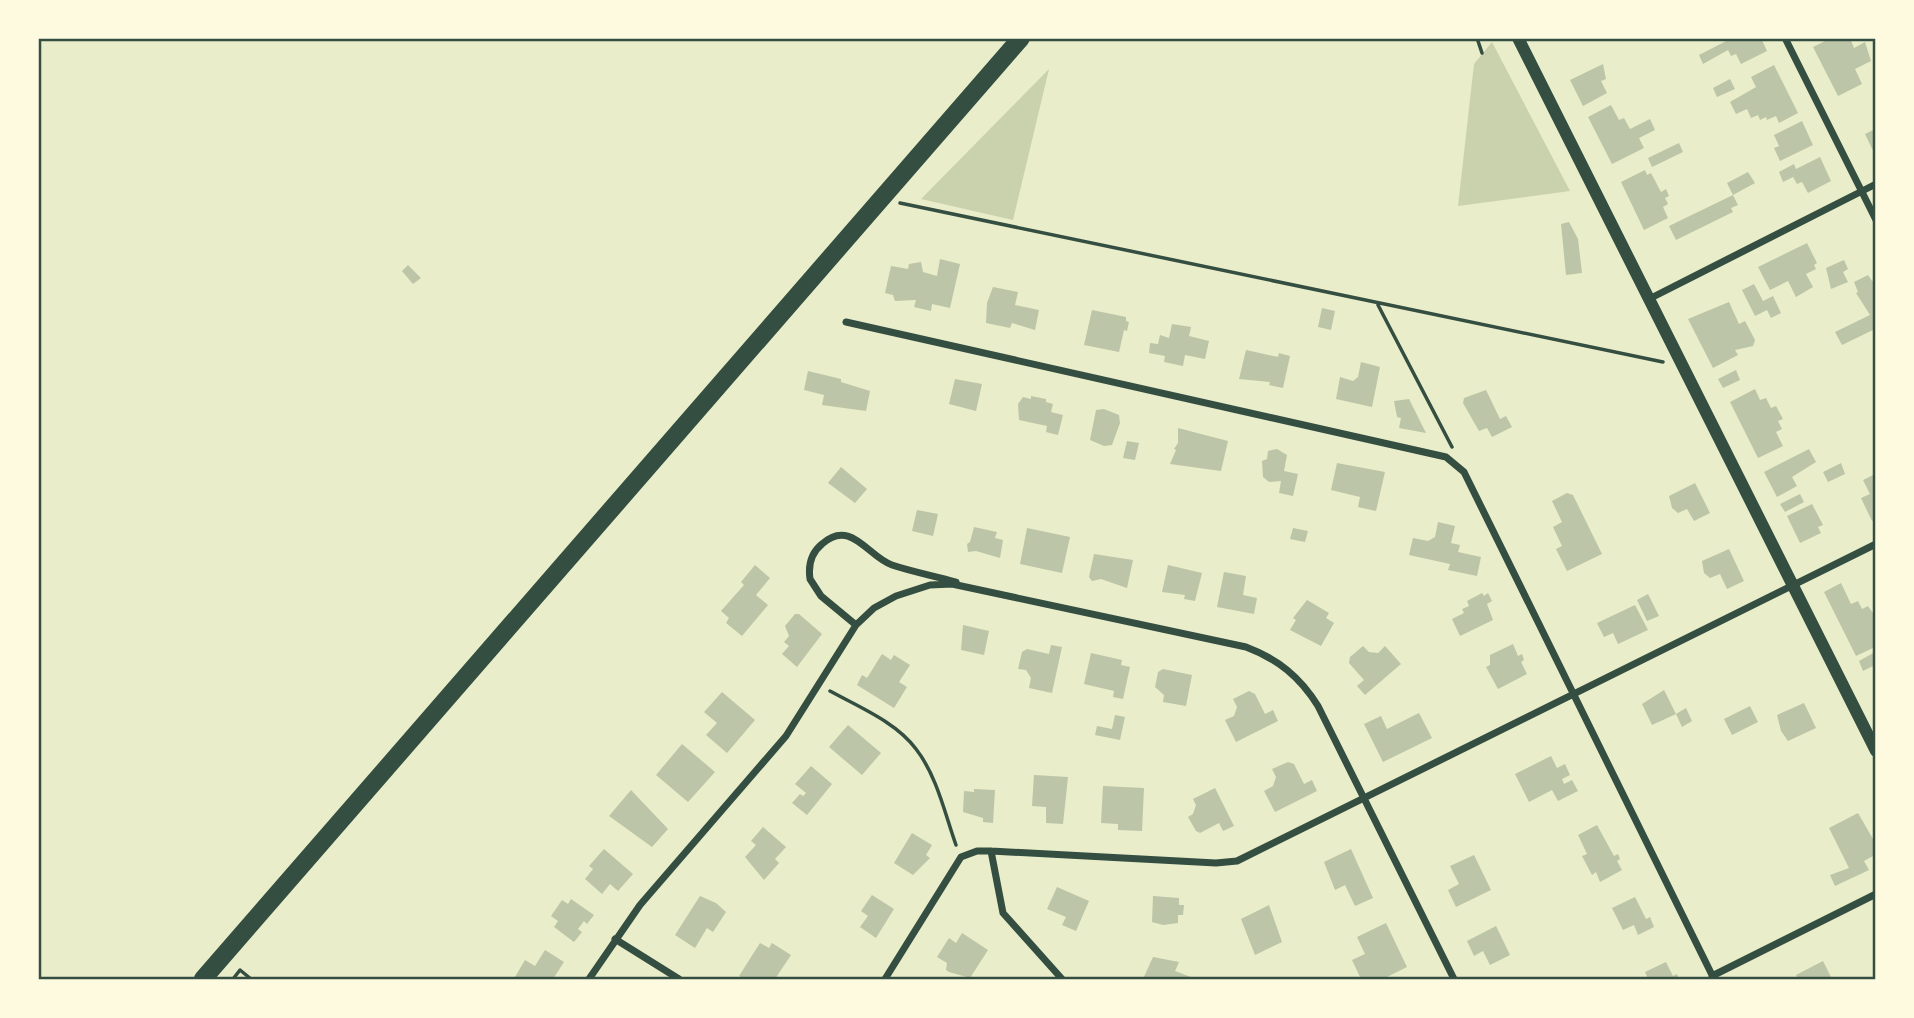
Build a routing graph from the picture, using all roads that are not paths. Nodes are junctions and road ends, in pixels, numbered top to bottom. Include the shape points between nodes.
1 (1021, 38) edge
2 (1518, 38) edge
3 (1785, 38) edge
4 (1875, 184) edge
5 (1861, 191) junction
6 (1875, 220) edge
7 (1649, 299) junction
8 (846, 323) dead end
9 (1875, 544) edge
10 (1793, 586) junction
11 (973, 587) junction
12 (856, 625) junction
13 (1572, 695) junction
14 (1875, 751) edge
15 (1365, 799) junction
16 (990, 851) junction
17 (1875, 894) edge
18 (615, 939) junction
19 (1713, 978) edge
20 (203, 979) edge
21 (589, 979) edge
22 (679, 979) edge
23 (885, 979) edge
24 (1062, 979) edge
25 (1454, 979) edge

1 - 20 main road
2 - 7 street
3 - 5 street
4 - 5 street
5 - 6 street
5 - 7 street
7 - 10 street
8 - 13 street via 1456,462
9 - 10 street
10 - 13 street
10 - 14 street
11 - 12 street via 930,585 908,591 874,608
11 - 12 street via 888,564 858,539 830,539 814,553 810,579 821,596
11 - 15 street via 1263,653 1307,689
12 - 18 street via 776,750 639,905
13 - 15 street
13 - 19 street
15 - 16 street via 1256,854 1228,862
15 - 25 street
16 - 23 street via 961,857
16 - 24 street via 1003,913
17 - 19 street
18 - 21 street
18 - 22 street

